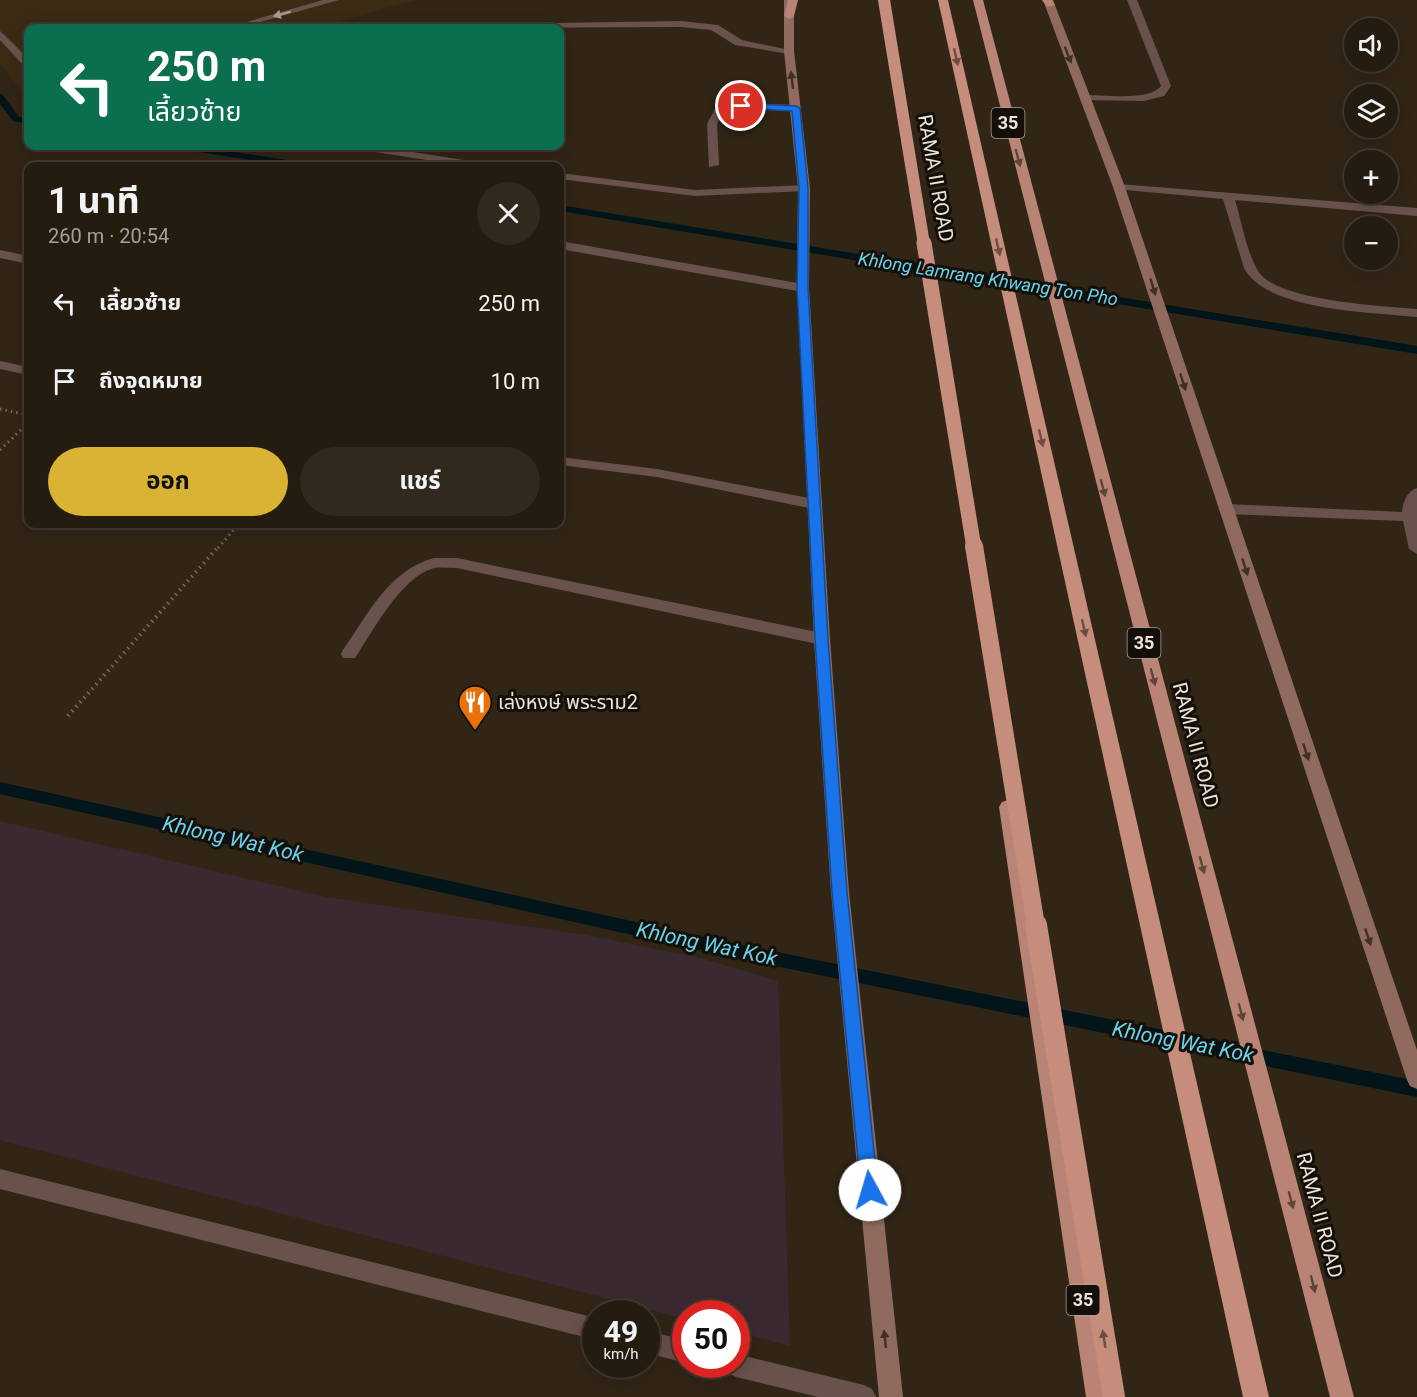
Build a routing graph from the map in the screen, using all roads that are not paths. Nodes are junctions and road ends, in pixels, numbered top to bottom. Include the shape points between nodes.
1 (334, 0) edge
2 (791, 0) edge
3 (883, 0) edge
4 (943, 0) edge
5 (978, 0) edge
6 (1132, 0) edge
7 (1048, 2) edge
8 (245, 24) edge
9 (564, 26) edge
10 (0, 34) edge
11 (789, 51) junction
12 (24, 60) edge
13 (1084, 98) junction
14 (796, 108) junction
15 (381, 150) edge
16 (458, 162) edge
17 (713, 165) dead end
18 (564, 177) edge
19 (1119, 187) junction
20 (804, 188) junction
21 (1228, 196) junction
22 (1417, 212) edge
23 (564, 246) edge
24 (0, 254) edge
25 (24, 259) edge
26 (803, 288) junction
27 (1417, 314) edge
28 (0, 365) edge
29 (24, 370) edge
30 (564, 461) edge
31 (1417, 493) edge
32 (814, 504) junction
33 (1225, 509) junction
34 (1409, 517) junction
35 (1417, 549) edge
36 (822, 639) junction
37 (349, 654) dead end
38 (1417, 1080) edge
39 (0, 1179) edge
40 (582, 1325) edge
41 (750, 1368) edge
42 (864, 1397) edge
43 (891, 1397) edge
44 (1098, 1397) edge
45 (1114, 1397) edge
46 (1256, 1397) edge
47 (1342, 1397) edge

1 -> 8 street
2 - 11 main road
3 - 44 highway, RAMA II ROAD / 35, bridge via 972,525 1021,905
45 -> 3 highway, bridge
4 -> 46 highway
5 -> 47 highway, RAMA II ROAD / 35
6 - 13 street via 1166,86 1160,94 1144,98
7 -> 13 main road
9 - 11 street via 714,27 739,43
10 - 12 street
14 -> 11 main road
13 - 19 main road
14 - 17 street via 741,106 719,111 711,124
14 - 20 main road
15 - 16 street
18 - 20 street via 695,193
19 - 21 street
19 -> 33 main road
20 - 26 main road
21 - 22 street
21 - 27 street via 1254,274 1264,286 1294,297
23 - 26 street
24 - 25 street
26 - 32 main road
28 - 29 street
30 - 32 street via 657,473
31 - 34 street via 1410,504
32 - 36 main road
33 - 34 street
33 -> 38 main road
34 - 35 street
36 - 37 street via 458,563 434,563 402,580
43 -> 36 main road via 840,892
39 - 40 street
41 - 42 street

